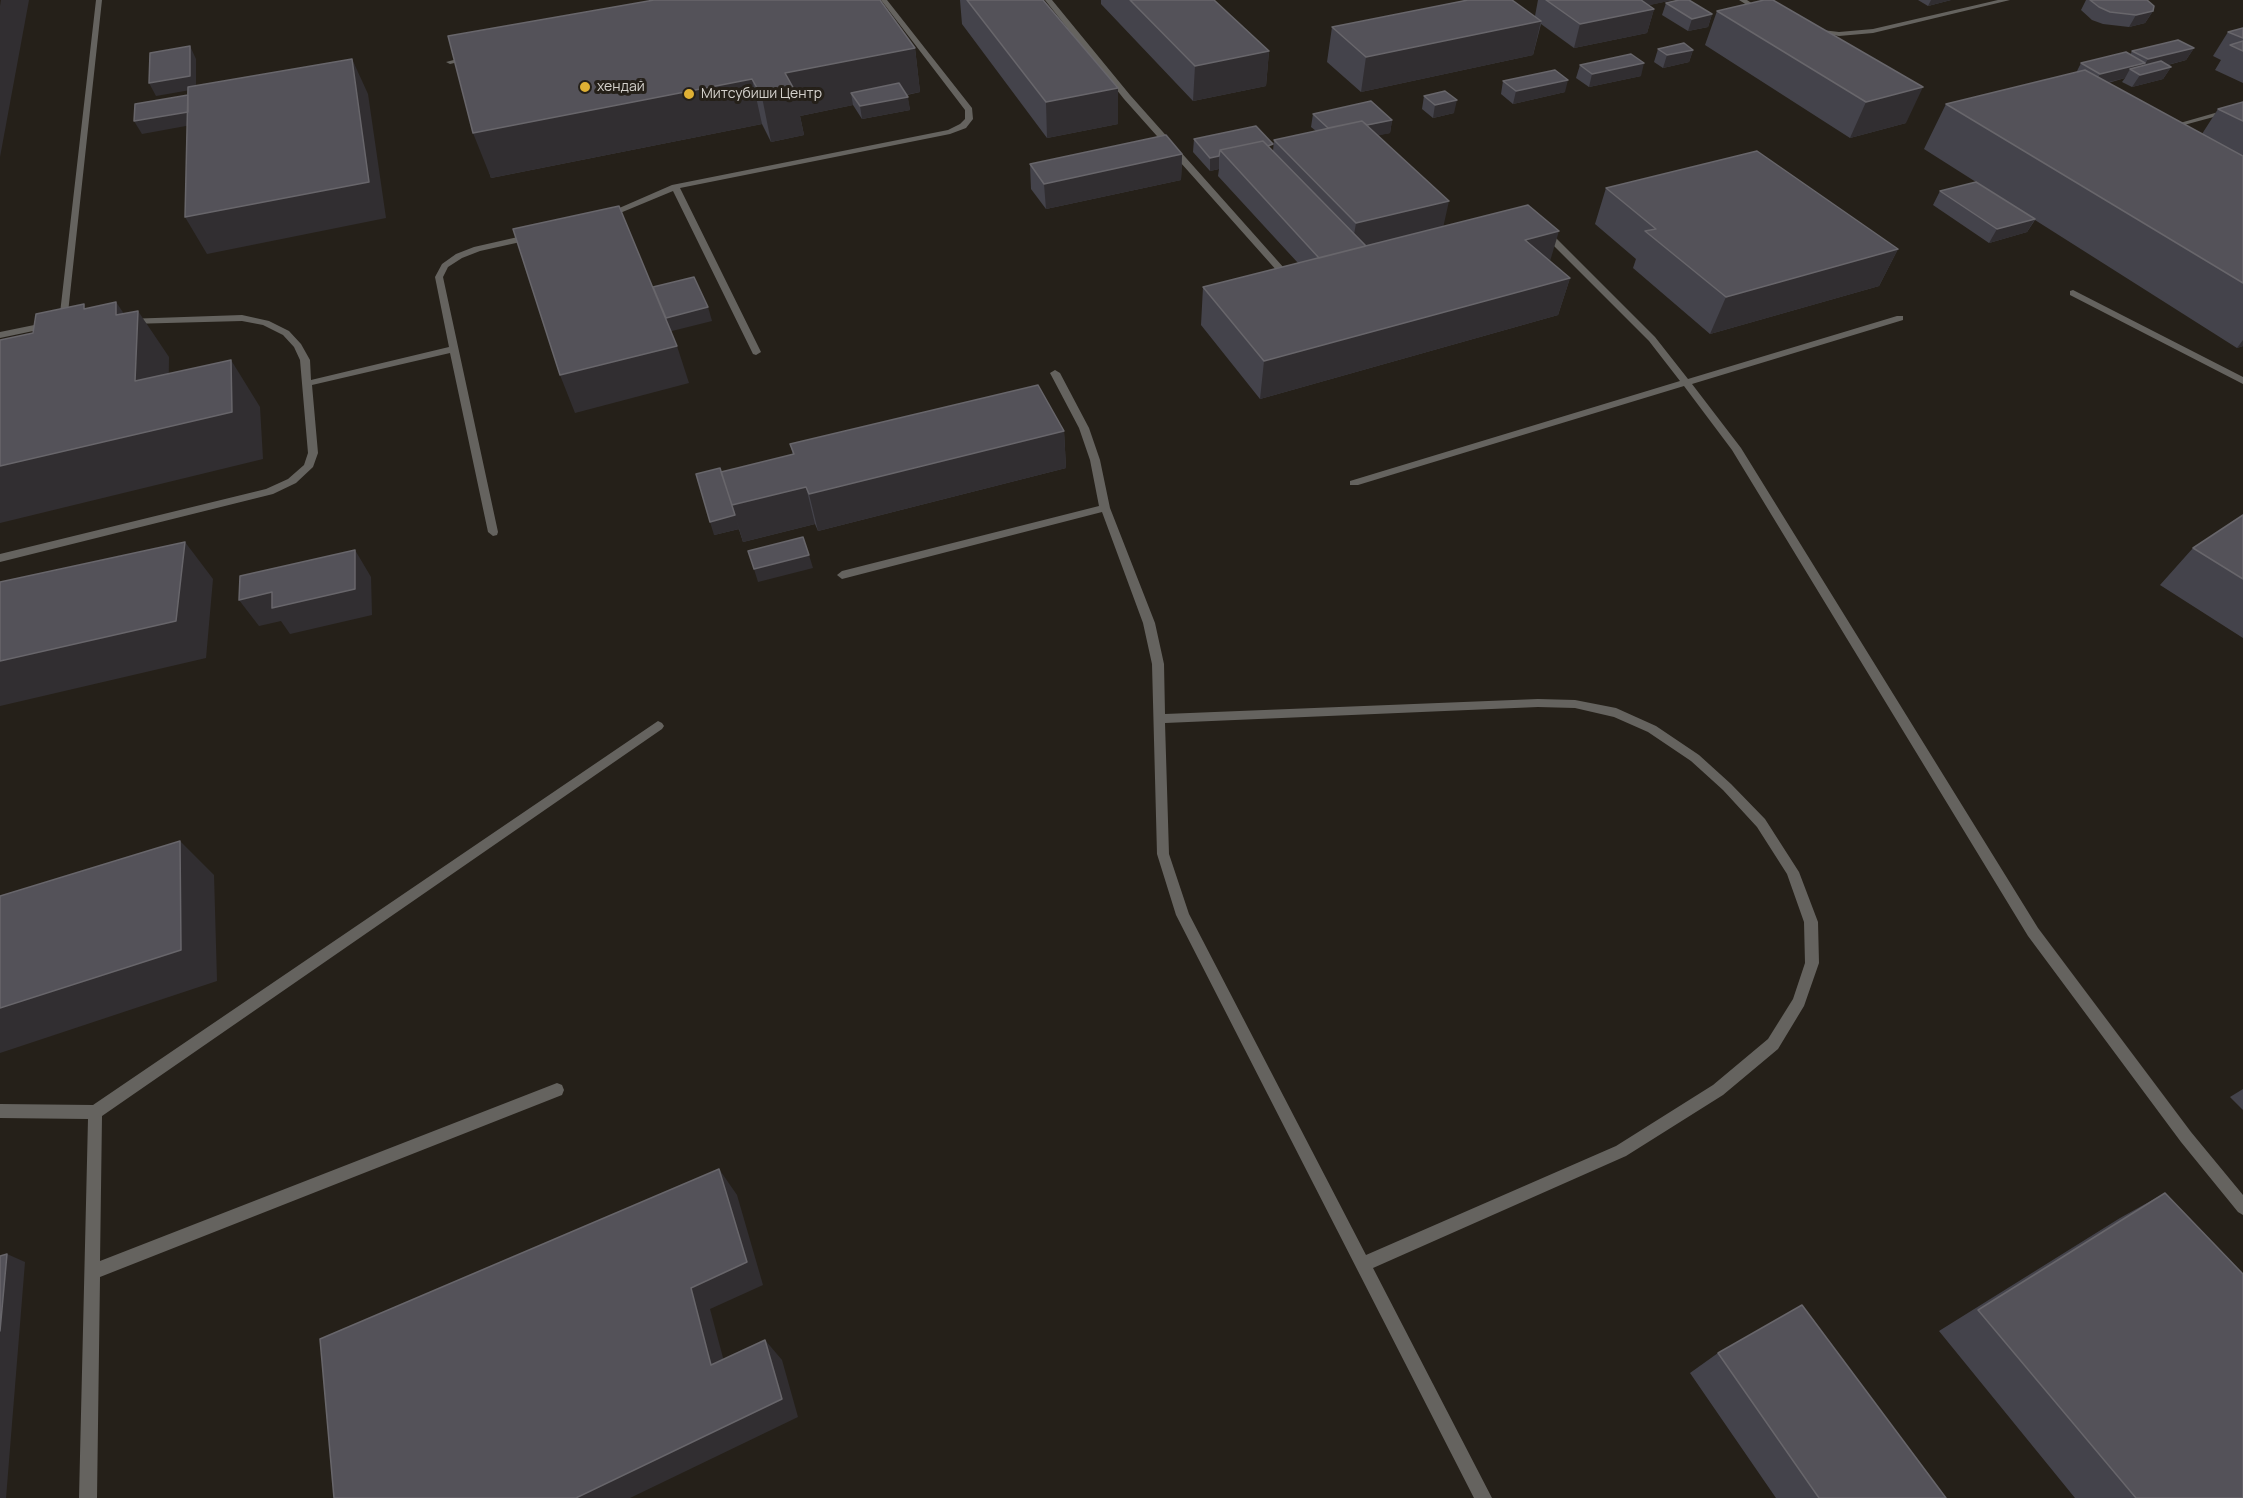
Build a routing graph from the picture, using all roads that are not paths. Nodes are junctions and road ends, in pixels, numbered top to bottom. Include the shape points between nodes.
1 (99, 0) edge
2 (884, 0) edge
3 (1048, 0) edge
4 (1742, 0) edge
5 (2007, 0) edge
6 (1768, 16) edge
7 (1809, 31) edge
8 (473, 58) edge
9 (450, 62) edge
10 (2243, 107) edge
11 (2184, 123) edge
12 (675, 187) junction
13 (594, 222) edge
14 (1546, 232) edge
15 (546, 234) edge
16 (1296, 287) edge
17 (2073, 293) dead end
18 (1900, 318) dead end
19 (123, 321) edge
20 (63, 322) junction
21 (75, 322) edge
22 (0, 335) edge
23 (454, 348) junction
24 (756, 352) dead end
25 (1055, 374) dead end
26 (2243, 381) edge
27 (1688, 383) junction
28 (306, 384) junction
29 (1354, 483) dead end
30 (1105, 508) junction
31 (493, 532) dead end
32 (0, 558) edge
33 (842, 575) dead end
34 (1160, 719) junction
35 (657, 726) dead end
36 (557, 1090) dead end
37 (0, 1111) edge
38 (95, 1112) junction
39 (2243, 1207) edge
40 (1364, 1264) junction
41 (92, 1272) junction
42 (88, 1498) edge
43 (1484, 1498) edge

1 - 20 lane
2 - 12 lane via 969,110 969,119 963,126 950,132
3 - 16 lane via 1127,97
4 - 6 lane
5 - 7 lane via 1873,31
8 - 9 lane
10 - 11 lane
12 - 13 lane
12 - 24 lane
14 - 27 lane via 1652,339
15 - 23 lane via 477,249 445,266 439,277
17 - 26 lane
18 - 27 lane
19 - 28 lane via 242,318 266,323 286,333 298,346 305,360
20 - 21 lane
20 - 22 lane
23 - 28 lane
23 - 31 lane
25 - 30 lane via 1084,428
27 - 29 lane
27 - 39 lane via 1736,448 2033,932
28 - 32 lane via 313,453 308,466 292,481 269,492
30 - 33 lane
30 - 34 lane via 1149,623 1158,664
34 - 40 lane via 1163,854 1183,915
34 - 40 lane via 1538,703 1575,704 1616,713 1652,729 1695,758 1761,824 1793,872 1811,922 1812,963 1799,1002 1773,1044 1718,1090 1622,1151
35 - 38 lane
36 - 41 lane
37 - 38 lane
38 - 41 lane
40 - 43 lane
41 - 42 lane

